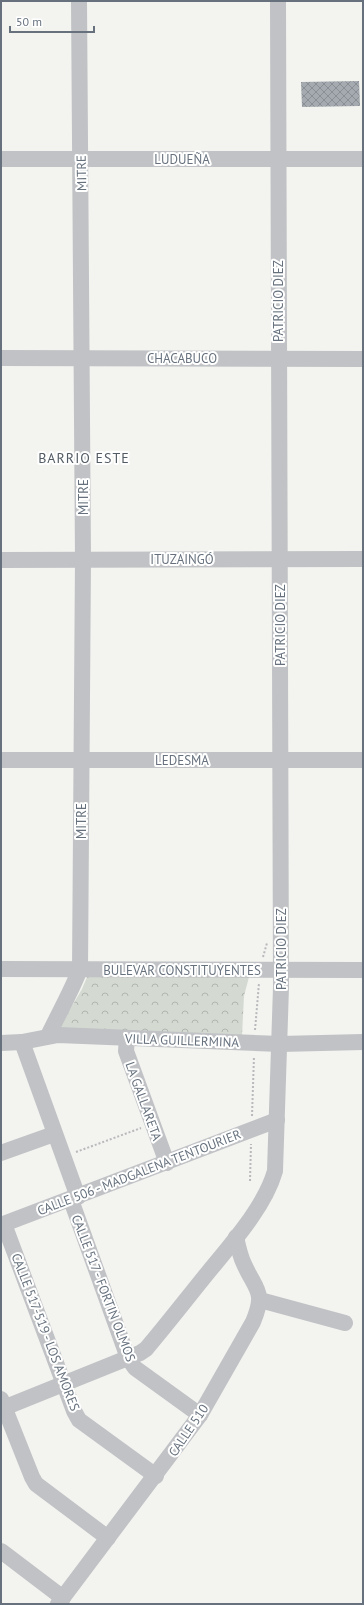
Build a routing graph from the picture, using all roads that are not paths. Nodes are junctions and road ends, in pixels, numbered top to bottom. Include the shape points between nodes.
1 (78, 1) edge
2 (278, 1) edge
3 (1, 159) edge
4 (81, 159) junction
5 (278, 159) junction
6 (363, 159) edge
7 (1, 358) edge
8 (83, 358) junction
9 (278, 358) junction
10 (363, 358) edge
11 (83, 559) junction
12 (280, 559) junction
13 (363, 559) edge
14 (1, 560) edge
15 (1, 760) edge
16 (82, 760) junction
17 (280, 760) junction
18 (363, 760) edge
19 (1, 969) edge
20 (80, 969) junction
21 (281, 970) junction
22 (363, 970) edge
23 (48, 1036) junction
24 (127, 1038) junction
25 (22, 1042) junction
26 (363, 1042) edge
27 (1, 1043) edge
28 (280, 1044) junction
29 (277, 1120) junction
30 (54, 1134) junction
31 (1, 1153) edge
32 (167, 1163) junction
33 (74, 1198) junction
34 (3, 1224) edge
35 (236, 1237) junction
36 (260, 1300) junction
37 (344, 1322) dead end
38 (128, 1358) junction
39 (65, 1385) junction
40 (2, 1405) edge
41 (200, 1415) junction
42 (156, 1476) junction
43 (108, 1538) junction
44 (1, 1551) edge
45 (60, 1601) edge

1 - 4 street, MITRE
2 - 5 street, PATRICIO DIEZ
3 - 4 street, LUDUEÑA
4 - 5 street, LUDUEÑA
4 - 8 street, MITRE
5 - 6 street, LUDUEÑA
5 - 9 street, PATRICIO DIEZ
7 - 8 street, CHACABUCO
8 - 9 street, CHACABUCO
8 - 11 street, MITRE
9 - 10 street, CHACABUCO
9 - 12 street, PATRICIO DIEZ
11 - 12 street, ITUZAINGÓ
11 - 14 street, ITUZAINGÓ
11 - 16 street, MITRE
12 - 13 street, ITUZAINGÓ
12 - 17 street, PATRICIO DIEZ
15 - 16 street, LEDESMA
16 - 17 street, LEDESMA
16 - 20 street, MITRE
17 - 18 street, LEDESMA
17 - 21 street, PATRICIO DIEZ
19 - 20 street, BULEVAR CONSTITUYENTES
20 - 21 street, BULEVAR CONSTITUYENTES
20 - 23 street, MITRE via 72,991 60,1009
21 - 22 street, BULEVAR CONSTITUYENTES
21 - 28 street, PATRICIO DIEZ
23 - 24 street, VILLA GUILLERMINA
23 - 25 street, VILLA GUILLERMINA
24 - 28 street, VILLA GUILLERMINA
24 - 32 street, LA GALLARETA via 126,1051
25 - 27 street, VILLA GUILLERMINA
25 - 30 street, CALLE 517 - FORTIN OLMOS
26 - 28 street, VILLA GUILLERMINA
28 - 29 street, PATRICIO DIEZ
29 - 32 street, CALLE 506 - MADGALENA TENTOURIER
29 - 35 street, PATRICIO DIEZ via 276,1160 271,1183
30 - 31 street
30 - 33 street, CALLE 517 - FORTIN OLMOS
32 - 33 street, CALLE 506 - MADGALENA TENTOURIER
33 - 34 street, CALLE 506 - MADGALENA TENTOURIER
33 - 38 street, CALLE 517 - FORTIN OLMOS
34 - 39 street, CALLE 517-519 - LOS AMORES
35 - 36 street via 244,1265 258,1287
35 - 38 street, PATRICIO DIEZ via 146,1349
36 - 37 street
36 - 41 street, CALLE 510 via 260,1307 253,1322
38 - 39 street, PATRICIO DIEZ
38 - 41 street, CALLE 517 - FORTIN OLMOS via 135,1368
39 - 40 street, PATRICIO DIEZ
39 - 42 street, CALLE 517-519 - LOS AMORES via 79,1420
40 - 43 street via 36,1484
41 - 42 street, CALLE 510
42 - 43 street, CALLE 510
43 - 45 street, CALLE 510
44 - 45 street

